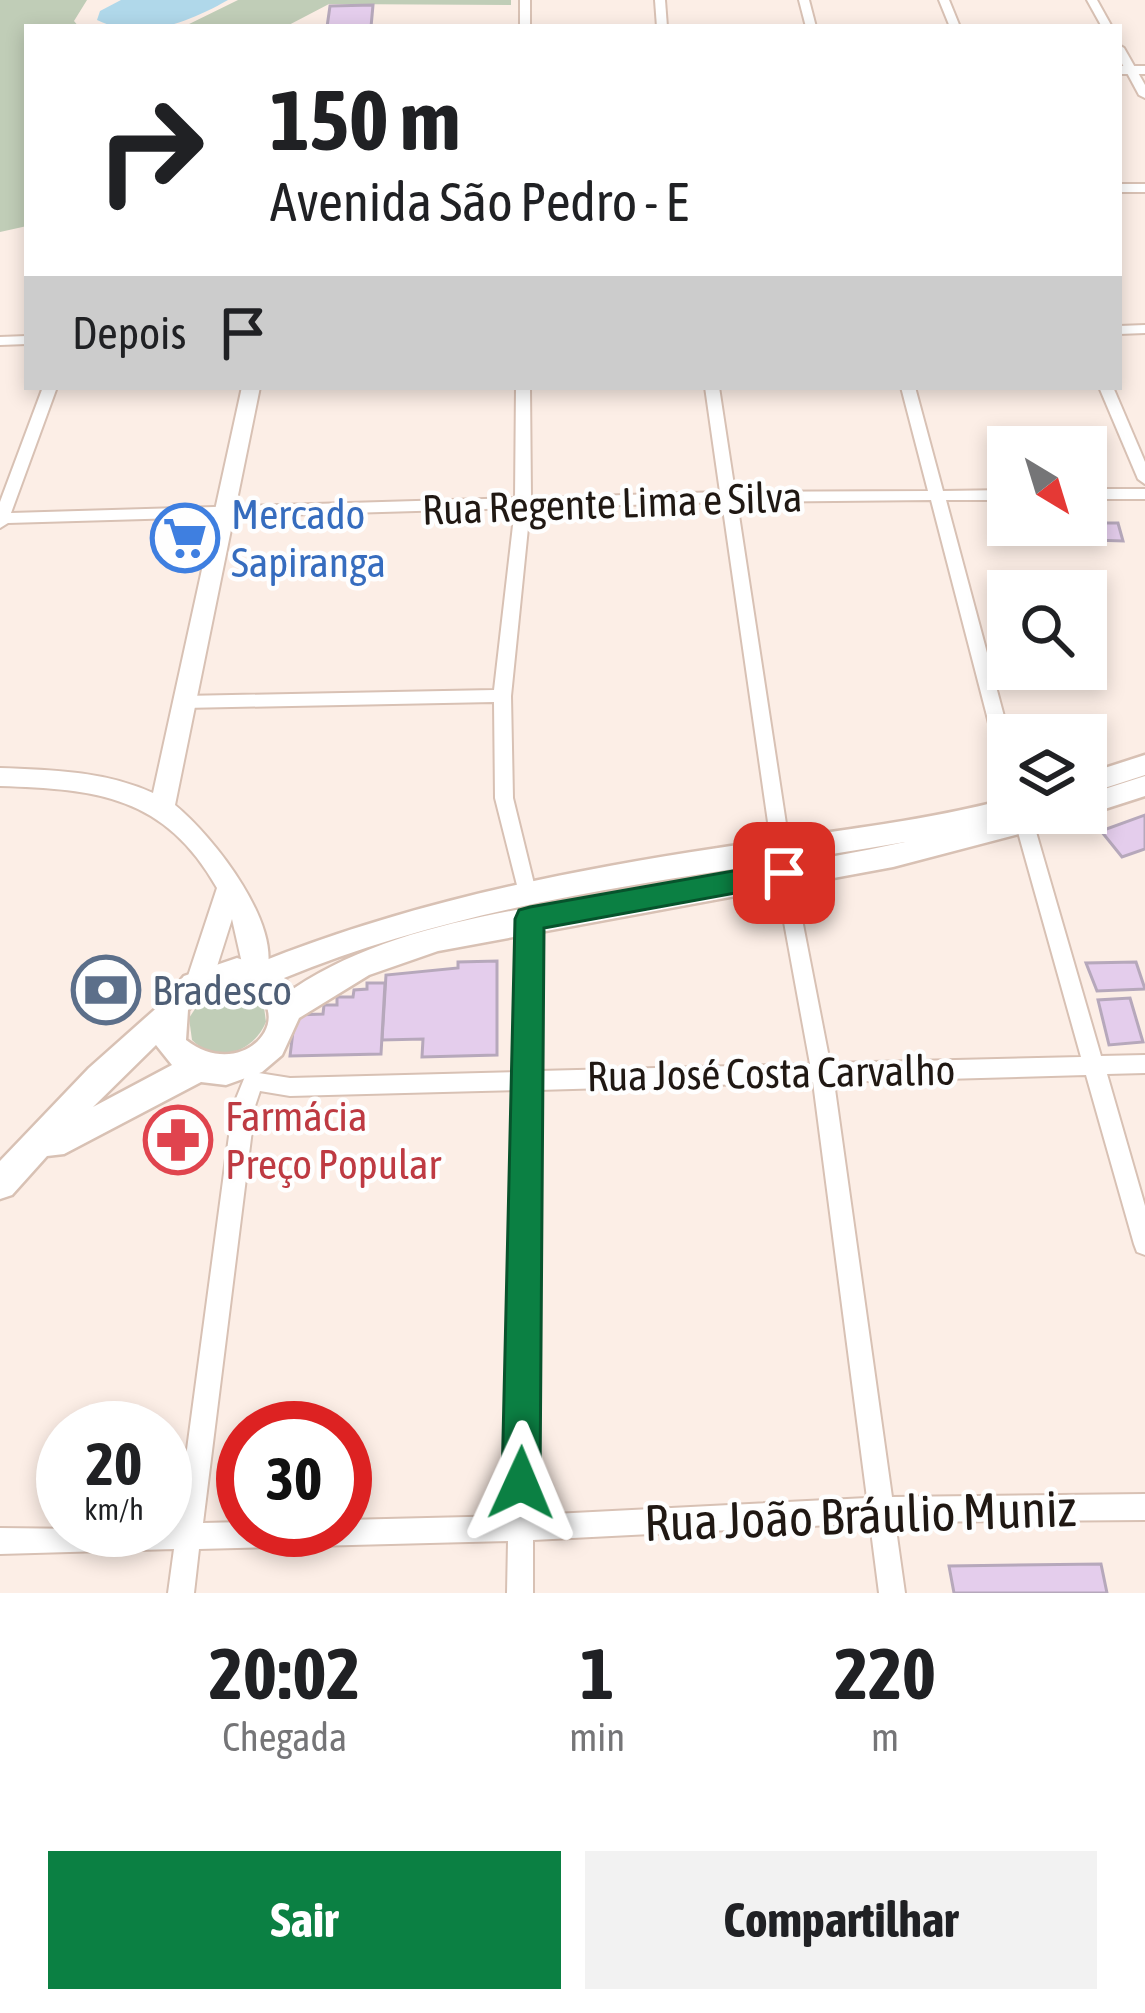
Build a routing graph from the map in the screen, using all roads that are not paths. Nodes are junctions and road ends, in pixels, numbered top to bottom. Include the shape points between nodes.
1 (1132, 70) edge
2 (1145, 95) edge
3 (49, 390) edge
4 (250, 390) edge
5 (524, 390) edge
6 (712, 390) edge
7 (909, 390) edge
8 (1107, 390) edge
9 (1145, 478) edge
10 (1107, 494) edge
11 (1145, 494) edge
12 (987, 495) edge
13 (939, 496) junction
14 (728, 497) junction
15 (523, 505) junction
16 (224, 514) junction
17 (0, 520) edge
18 (502, 696) junction
19 (183, 702) junction
20 (996, 714) edge
21 (1145, 765) edge
22 (0, 777) edge
23 (1107, 777) edge
24 (1145, 786) edge
25 (1107, 798) edge
26 (161, 807) junction
27 (987, 822) edge
28 (1022, 834) edge
29 (782, 861) junction
30 (230, 887) junction
31 (528, 905) junction
32 (258, 974) junction
33 (200, 979) junction
34 (286, 1010) junction
35 (170, 1014) junction
36 (1145, 1064) edge
37 (1097, 1065) junction
38 (197, 1068) junction
39 (822, 1073) junction
40 (245, 1075) junction
41 (527, 1077) junction
42 (28, 1158) junction
43 (0, 1184) edge
44 (1145, 1244) edge
45 (192, 1504) edge
46 (1145, 1507) edge
47 (882, 1510) junction
48 (520, 1528) junction
49 (192, 1535) edge
50 (36, 1540) edge
51 (0, 1541) edge
52 (185, 1557) edge
53 (181, 1593) edge
54 (520, 1593) edge
55 (892, 1593) edge

1 - 2 street
3 - 17 street
4 - 16 street
5 - 15 street
6 - 14 street
7 - 13 street
8 - 9 street
10 - 11 street
12 - 13 street, Rua Regente Lima e Silva
13 - 14 street, Rua Regente Lima e Silva
13 - 20 street
14 - 15 street, Rua Regente Lima e Silva
14 - 29 street
15 - 16 street, Rua Regente Lima e Silva
15 - 18 street
16 - 17 street, Rua Regente Lima e Silva
16 - 19 street
18 - 19 street
18 - 31 street via 504,798
19 - 26 street
21 - 23 main road
22 - 26 street via 68,778
24 - 25 main road
26 - 30 street via 201,837
27 - 29 main road
28 - 37 street
29 - 31 main road
29 - 39 street
30 - 32 street via 257,943
30 - 33 street
31 - 32 main road via 409,920
31 - 34 main road via 336,974
31 - 41 street
32 - 33 main road
32 - 34 main road via 283,996
33 - 35 main road
34 - 40 main road via 278,1040
35 - 38 main road via 172,1047
35 - 42 main road
36 - 37 street, Rua José Costa Carvalho
37 - 39 street, Rua José Costa Carvalho
37 - 44 street
38 - 40 main road
38 - 42 main road
39 - 41 street, Rua José Costa Carvalho
39 - 47 street
40 - 41 street, Rua José Costa Carvalho via 290,1087
40 - 45 street
41 - 48 street
42 - 43 main road
46 - 47 street, Rua João Bráulio Muniz
47 - 48 street, Rua João Bráulio Muniz
47 - 55 street
48 - 49 street, Rua João Bráulio Muniz
48 - 54 street
50 - 51 street, Rua João Bráulio Muniz
52 - 53 street

